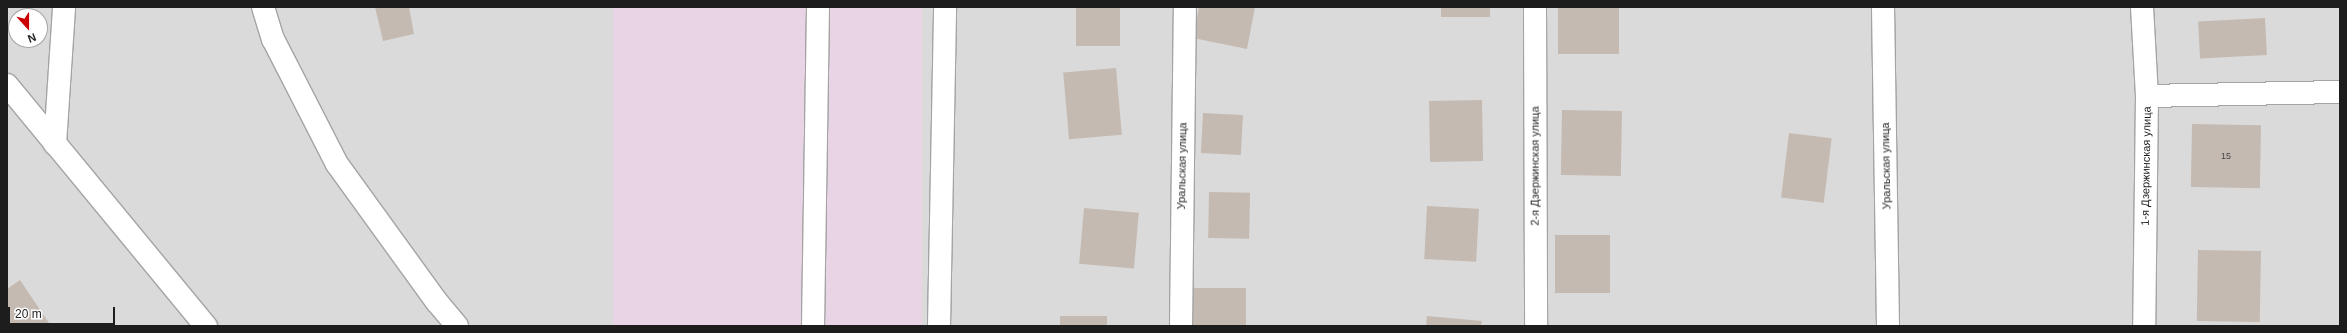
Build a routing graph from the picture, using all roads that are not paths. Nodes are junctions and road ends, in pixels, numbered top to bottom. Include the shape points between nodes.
1 (64, 7) edge
2 (263, 7) edge
3 (818, 7) edge
4 (945, 7) edge
5 (1185, 7) edge
6 (1535, 7) edge
7 (1883, 7) edge
8 (2142, 7) edge
9 (7, 85) edge
10 (2340, 92) edge
11 (2147, 96) junction
12 (55, 144) junction
13 (206, 326) edge
14 (457, 326) edge
15 (813, 326) edge
16 (939, 326) edge
17 (1181, 326) edge
18 (1536, 326) edge
19 (1888, 326) edge
20 (2144, 326) edge

1 - 12 street
2 - 14 street via 273,39 337,164
3 - 15 street
4 - 16 street
5 - 17 street, Уральская улица
6 - 18 street, 2-я Дзержинская улица
7 - 19 street, Уральская улица
8 - 11 street, 1-я Дзержинская улица
9 - 12 street
10 - 11 street
11 - 20 street, 1-я Дзержинская улица
12 - 13 street

